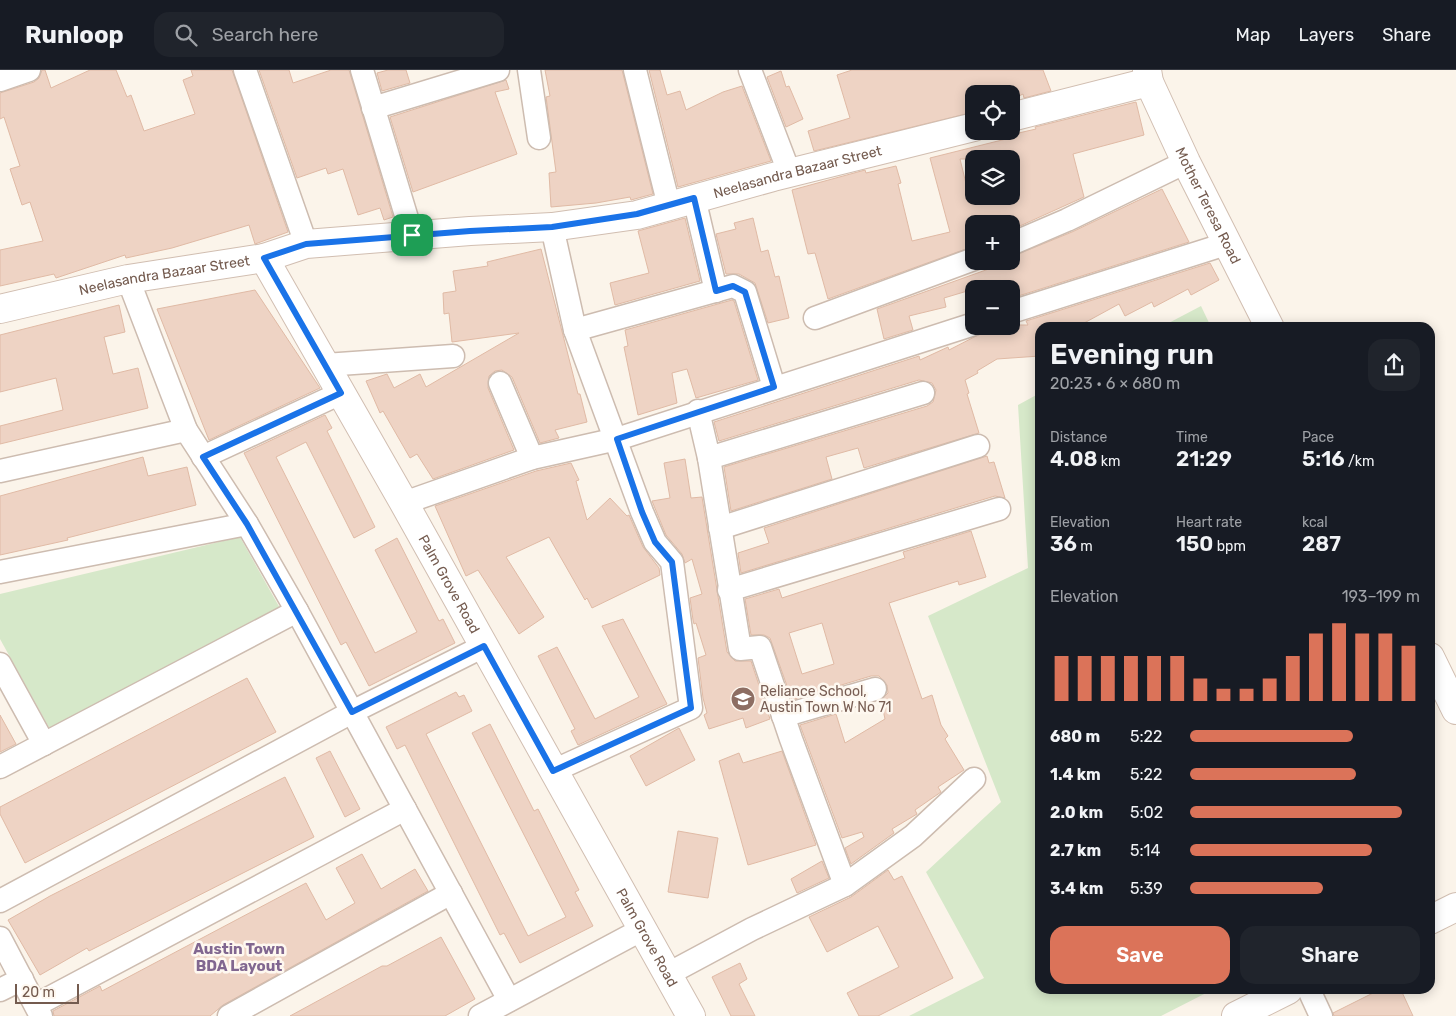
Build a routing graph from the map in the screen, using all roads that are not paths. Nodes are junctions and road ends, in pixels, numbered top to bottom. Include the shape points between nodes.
1 (29, 70) edge
2 (245, 70) edge
3 (362, 70) edge
4 (498, 70) edge
5 (529, 70) edge
6 (635, 70) edge
7 (750, 70) edge
8 (1148, 76) edge
9 (0, 80) edge
10 (374, 108) junction
11 (1020, 114) edge
12 (965, 129) edge
13 (539, 138) dead end
14 (1186, 162) junction
15 (789, 172) junction
16 (682, 202) junction
17 (552, 227) junction
18 (412, 235) junction
19 (1020, 240) edge
20 (1228, 243) junction
21 (306, 244) junction
22 (264, 258) junction
23 (965, 262) edge
24 (128, 279) junction
25 (716, 291) junction
26 (0, 309) edge
27 (1020, 309) edge
28 (815, 318) dead end
29 (1267, 322) edge
30 (965, 327) edge
31 (575, 330) junction
32 (453, 356) dead end
33 (325, 365) junction
34 (500, 383) dead end
35 (774, 387) junction
36 (341, 393) junction
37 (923, 394) dead end
38 (698, 411) junction
39 (186, 430) junction
40 (617, 439) junction
41 (978, 446) dead end
42 (203, 457) junction
43 (532, 458) junction
44 (709, 458) junction
45 (0, 471) edge
46 (404, 503) junction
47 (999, 509) dead end
48 (247, 524) junction
49 (720, 528) junction
50 (0, 572) edge
51 (730, 590) junction
52 (297, 611) junction
53 (484, 646) junction
54 (0, 664) edge
55 (1435, 667) edge
56 (875, 689) dead end
57 (1456, 710) edge
58 (352, 712) junction
59 (784, 716) junction
60 (44, 744) junction
61 (0, 767) edge
62 (553, 771) junction
63 (974, 779) dead end
64 (405, 809) junction
65 (845, 885) junction
66 (451, 894) junction
67 (0, 901) edge
68 (1456, 907) edge
69 (1435, 918) edge
70 (641, 930) junction
71 (0, 938) edge
72 (668, 974) junction
73 (22, 979) junction
74 (0, 990) edge
75 (1280, 994) edge
76 (1311, 994) edge
77 (509, 1000) junction
78 (38, 1011) edge
79 (229, 1016) edge
80 (480, 1016) edge
81 (690, 1016) edge
82 (1236, 1016) edge
83 (1321, 1016) edge

1 - 9 street
2 - 21 street
3 - 10 street
4 - 10 street
5 - 13 street
6 - 16 street
7 - 15 street
8 - 11 street
8 - 14 street, Mother Teresa Road
10 - 18 street
12 - 15 street, Neelasandra Bazaar Street
14 - 19 street
14 - 20 street, Mother Teresa Road
15 - 16 street, Neelasandra Bazaar Street
16 - 17 street, Neelasandra Bazaar Street via 637,214
16 - 25 street
17 - 18 street, Neelasandra Bazaar Street
17 - 31 street
18 - 21 street, Neelasandra Bazaar Street
20 - 27 street
20 - 29 street, Mother Teresa Road
21 - 22 street, Neelasandra Bazaar Street
22 - 24 street, Neelasandra Bazaar Street
22 - 33 street, Palm Grove Road
23 - 28 street
24 - 26 street, Neelasandra Bazaar Street
24 - 39 street
25 - 31 street
25 - 35 street via 733,286 745,292
30 - 35 street
31 - 40 street
32 - 33 street
33 - 36 street, Palm Grove Road
34 - 43 street
35 - 38 street
36 - 42 street
36 - 46 street, Palm Grove Road
37 - 44 street
38 - 40 street
38 - 44 street
39 - 42 street
39 - 45 street
40 - 43 street
40 - 62 street via 655,542 672,562 691,708
41 - 49 street
42 - 48 street
43 - 46 street
44 - 49 street
46 - 53 street, Palm Grove Road
47 - 51 street
48 - 50 street
48 - 52 street
49 - 51 street
51 - 59 street via 740,649 760,647
52 - 58 street
52 - 60 street
53 - 58 street
53 - 62 street, Palm Grove Road
54 - 60 street
55 - 57 street
56 - 59 street
58 - 64 street
58 - 67 street
59 - 65 street
60 - 61 street
62 - 70 street, Palm Grove Road
63 - 65 street via 913,836
64 - 66 street
64 - 78 street
65 - 72 street
66 - 77 street
66 - 79 street
68 - 69 street
70 - 72 street, Palm Grove Road
70 - 77 street
71 - 73 street
72 - 81 street, Palm Grove Road
73 - 74 street
73 - 78 street
75 - 82 street
76 - 83 street
77 - 80 street

